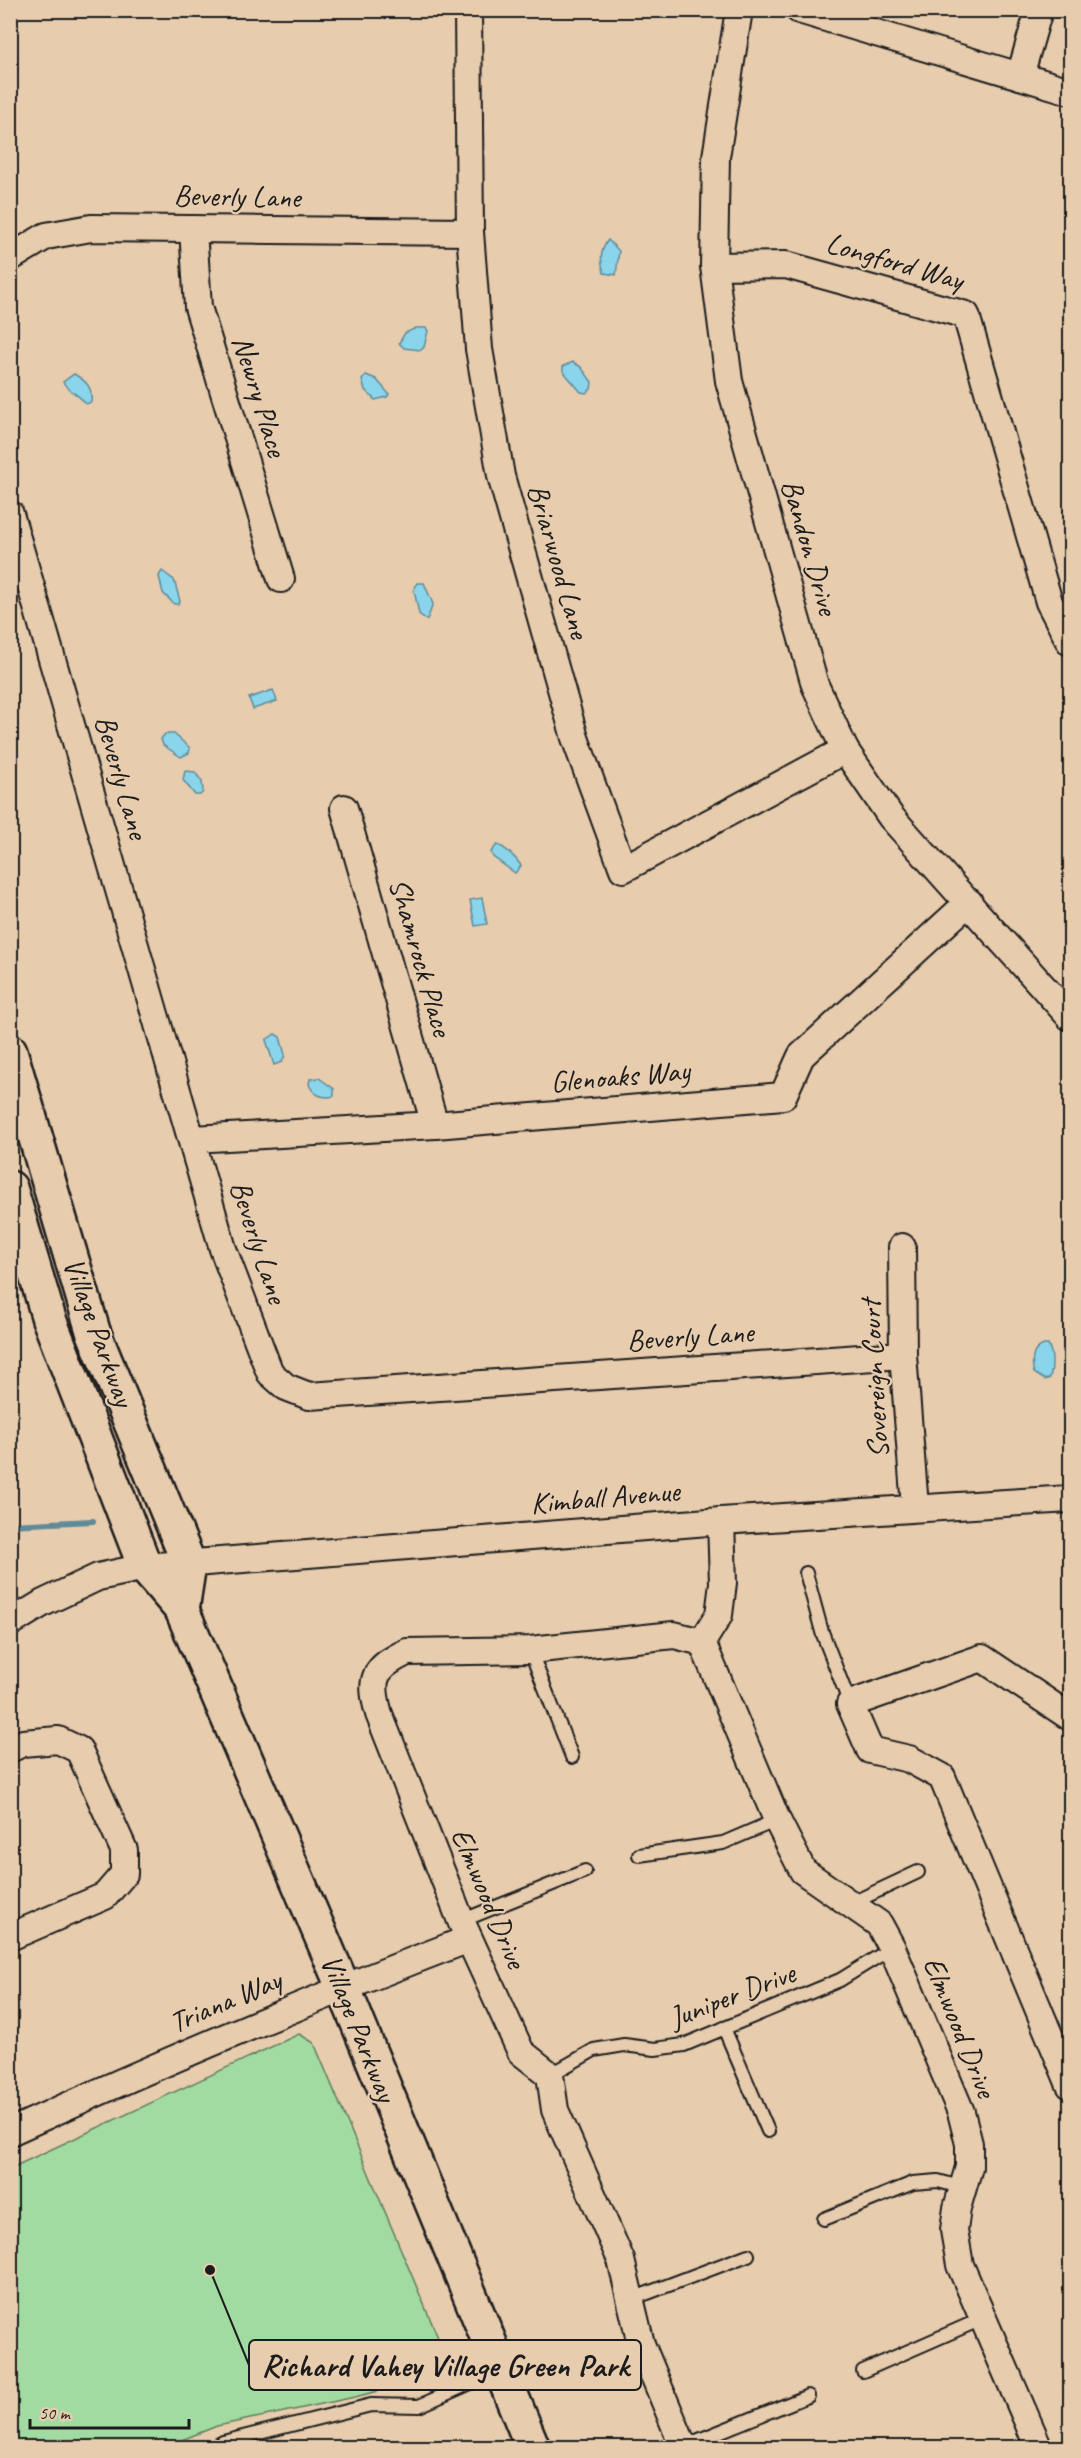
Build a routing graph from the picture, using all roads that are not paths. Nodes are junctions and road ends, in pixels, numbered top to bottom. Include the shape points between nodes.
1 (468, 10) edge
2 (740, 10) edge
3 (799, 10) edge
4 (1039, 10) edge
5 (1020, 76) junction
6 (1071, 91) edge
7 (193, 229) junction
8 (470, 232) junction
9 (10, 258) edge
10 (714, 266) junction
11 (10, 514) edge
12 (281, 579) dead end
13 (1071, 642) edge
14 (845, 750) junction
15 (344, 808) dead end
16 (969, 902) junction
17 (1071, 1017) edge
18 (10, 1051) edge
19 (435, 1125) junction
20 (193, 1139) junction
21 (10, 1188) edge
22 (902, 1247) dead end
23 (903, 1355) junction
24 (1071, 1499) edge
25 (915, 1507) junction
26 (721, 1521) junction
27 (189, 1564) junction
28 (145, 1567) junction
29 (806, 1573) dead end
30 (182, 1610) junction
31 (10, 1623) edge
32 (702, 1642) junction
33 (530, 1650) junction
34 (850, 1704) junction
35 (1071, 1717) edge
36 (10, 1749) edge
37 (572, 1757) dead end
38 (777, 1820) junction
39 (639, 1855) dead end
40 (585, 1871) dead end
41 (918, 1872) dead end
42 (852, 1904) junction
43 (465, 1930) junction
44 (10, 1937) edge
45 (892, 1948) junction
46 (343, 1987) junction
47 (724, 2028) junction
48 (550, 2075) junction
49 (1071, 2085) edge
50 (768, 2131) dead end
51 (10, 2132) edge
52 (964, 2188) junction
53 (824, 2219) dead end
54 (748, 2255) dead end
55 (632, 2300) junction
56 (984, 2318) junction
57 (500, 2370) junction
58 (863, 2371) dead end
59 (808, 2396) dead end
60 (684, 2447) edge
61 (212, 2448) edge
62 (533, 2448) edge
63 (1040, 2448) edge

1 - 8 street, Briarwood Lane
2 - 10 street, Bandon Drive via 716,157
3 - 5 street
4 - 5 street
5 - 6 street
7 - 8 street, Beverly Lane
7 - 9 street, Beverly Lane via 91,228 46,236
7 - 12 street, Newry Place via 198,307
8 - 14 street, Briarwood Lane via 479,349 501,476 575,738 623,869
10 - 13 street, Longford Way via 786,265 966,315 1048,602
10 - 14 street, Bandon Drive via 729,381 815,685
11 - 20 street, Beverly Lane
14 - 16 street, Bandon Drive via 891,817
15 - 19 street, Shamrock Place
16 - 17 street, Bandon Drive
16 - 19 street, Glenoaks Way via 801,1056 783,1096
18 - 27 street, Village Parkway via 93,1330
19 - 20 street, Glenoaks Way
20 - 23 street, Beverly Lane via 223,1250 270,1373 286,1387 309,1396
21 - 28 street, Village Parkway via 49,1319
22 - 23 street, Sovereign Court
23 - 25 street, Sovereign Court
24 - 25 street, Kimball Avenue
25 - 26 street, Kimball Avenue
26 - 27 street, Kimball Avenue
26 - 32 street via 723,1583 719,1615
27 - 28 street, Kimball Avenue
27 - 30 street
28 - 30 street, Village Parkway
28 - 31 street, Kimball Avenue via 98,1577
29 - 34 lane via 822,1632
30 - 46 street, Village Parkway
32 - 33 street, Elmwood Drive via 674,1635
32 - 38 street, Elmwood Drive
33 - 37 lane
33 - 43 street, Elmwood Drive via 407,1652 389,1660 375,1675 372,1691 379,1714
34 - 35 street via 982,1658
34 - 49 street via 870,1750 909,1759 942,1777
36 - 44 street via 23,1743 58,1740 79,1750 124,1850 124,1874 105,1896
38 - 39 lane via 723,1843
38 - 42 street, Elmwood Drive via 803,1871
40 - 43 lane
41 - 42 lane
42 - 45 street, Elmwood Drive via 879,1924
43 - 46 street, Triana Way
43 - 48 street, Elmwood Drive via 521,2052
45 - 47 lane, Juniper Drive via 840,1980
45 - 52 street, Elmwood Drive via 961,2112 969,2144
46 - 51 street, Triana Way
46 - 57 street, Village Parkway
47 - 48 lane, Juniper Drive via 684,2045 655,2049 624,2045 594,2050
47 - 50 lane
48 - 55 street via 555,2110 621,2260
52 - 53 lane via 938,2181 913,2183
52 - 56 street, Elmwood Drive via 954,2230 960,2265
54 - 55 lane
55 - 60 street via 641,2344
56 - 58 lane
56 - 63 street, Elmwood Drive
57 - 61 lane via 419,2406 370,2405
57 - 62 street, Village Parkway
59 - 60 lane

